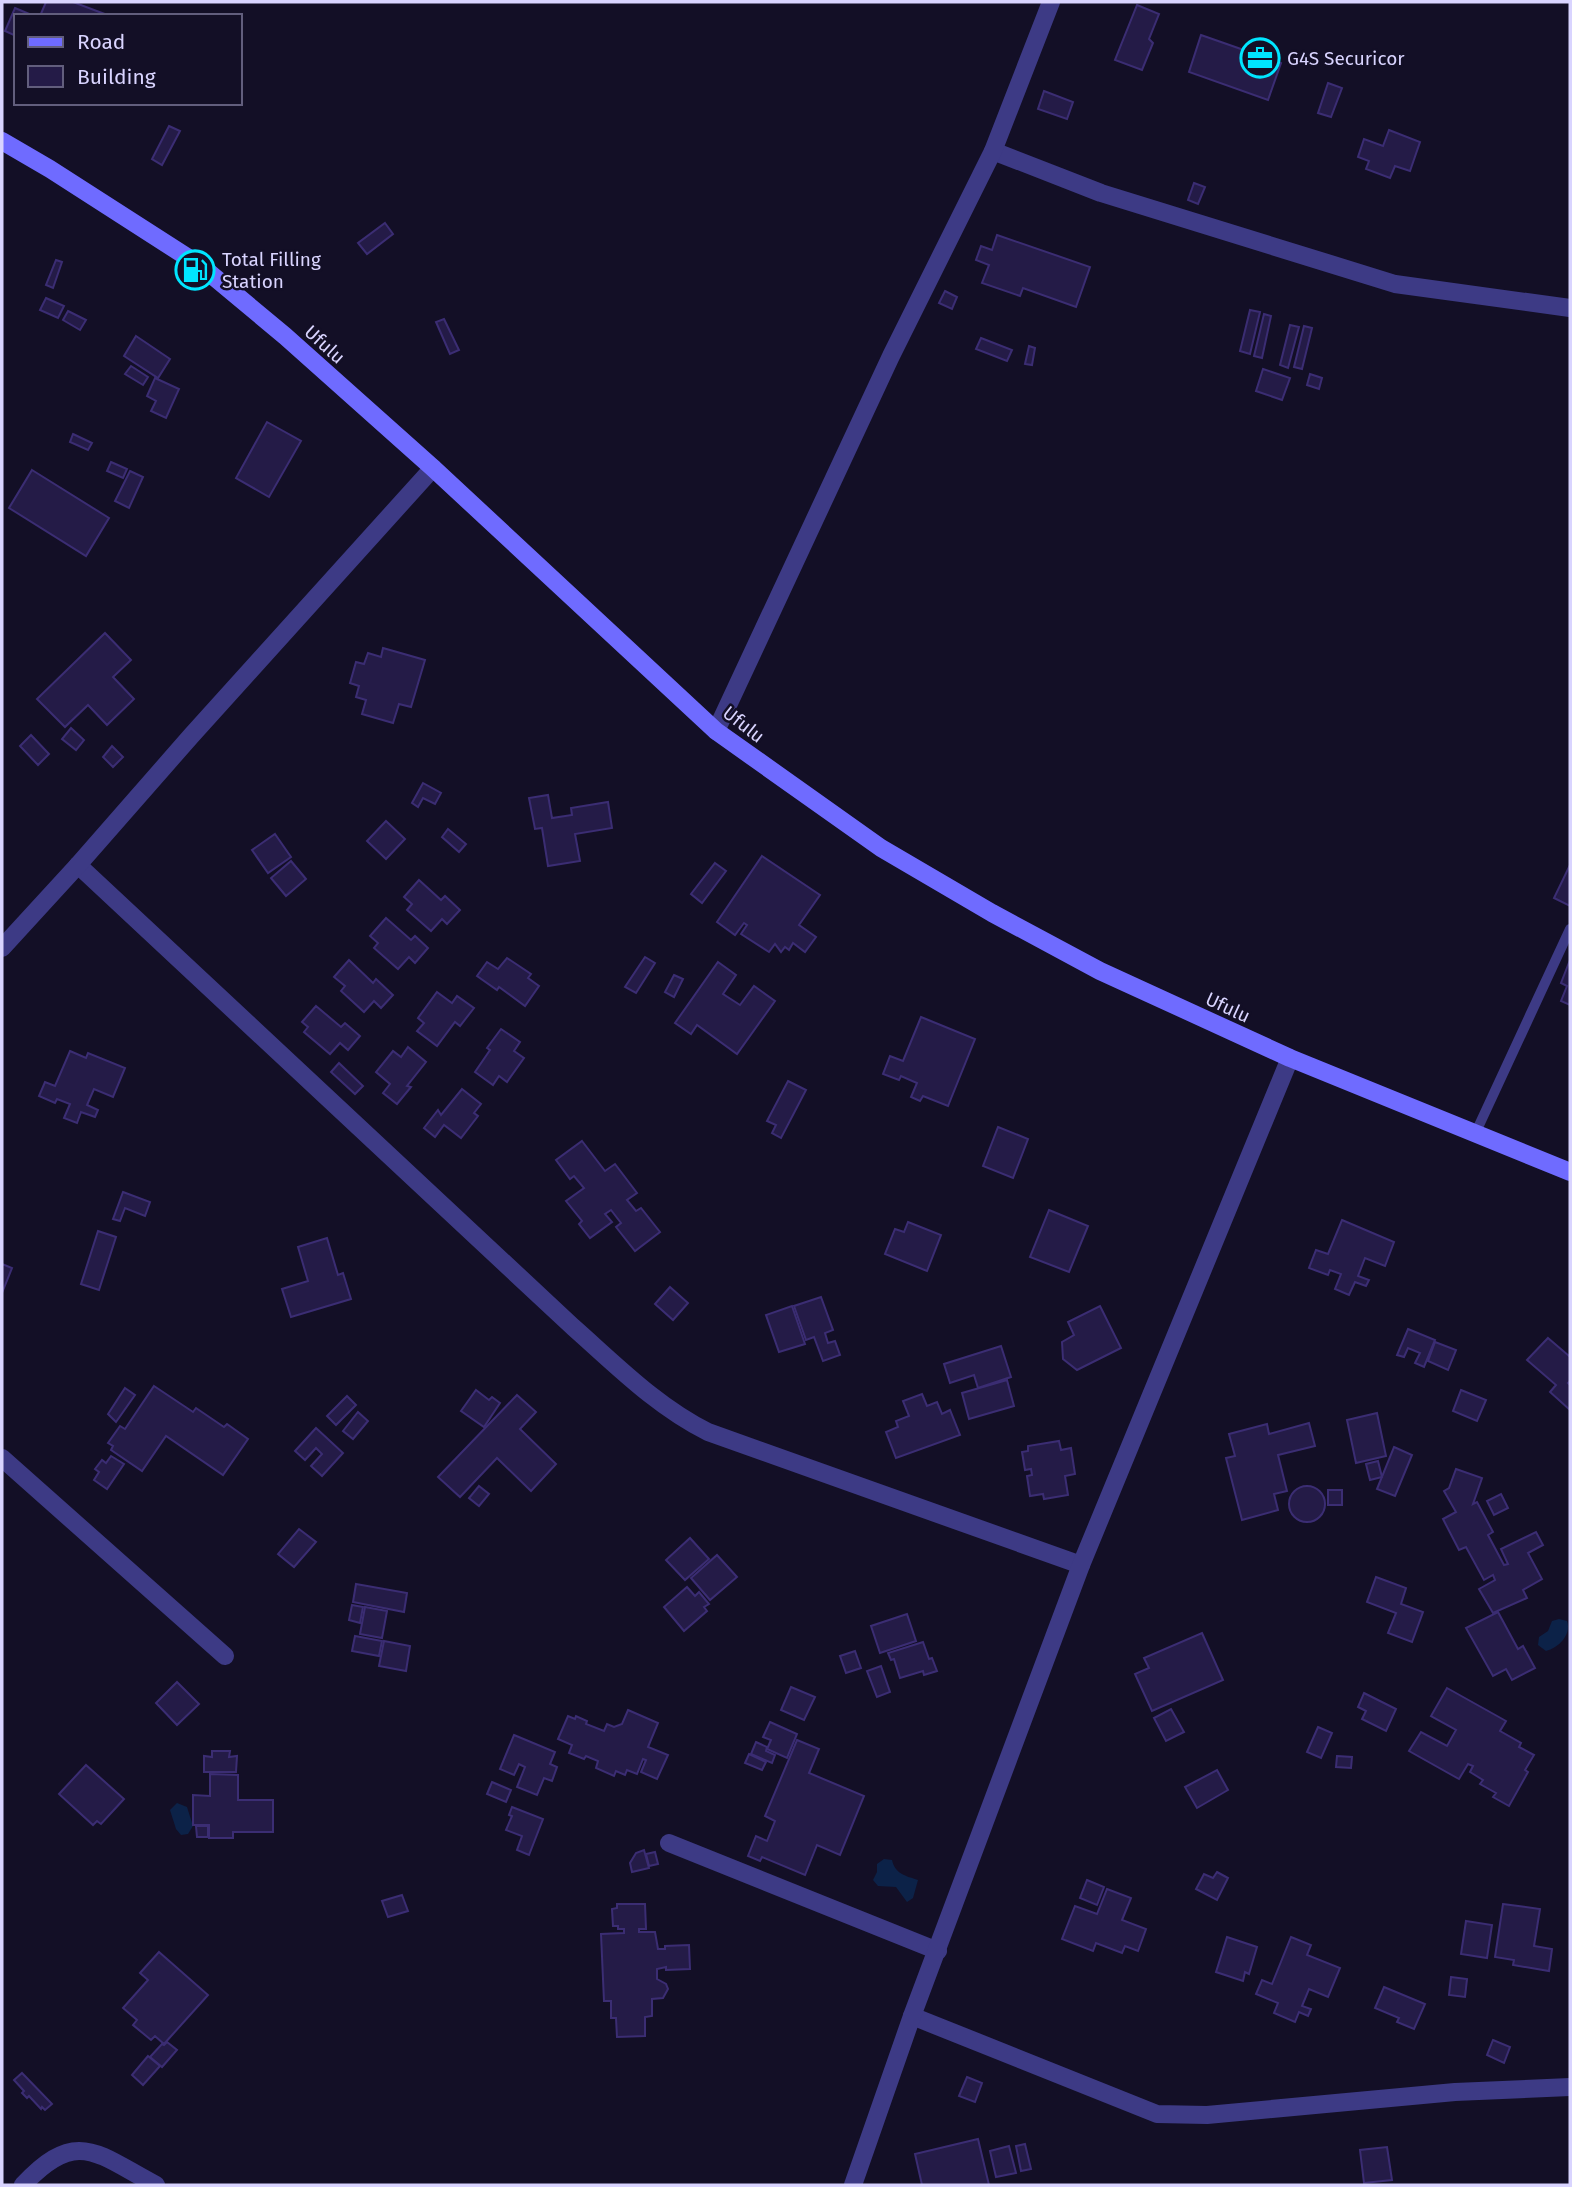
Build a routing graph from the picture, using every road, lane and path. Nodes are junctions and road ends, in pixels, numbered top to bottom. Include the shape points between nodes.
1 (1051, 2) edge
2 (2, 141) edge
3 (993, 151) junction
4 (1570, 309) edge
5 (433, 468) junction
6 (716, 731) junction
7 (78, 865) junction
8 (1570, 929) edge
9 (2, 947) edge
10 (1290, 1058) junction
11 (1475, 1134) junction
12 (1570, 1172) edge
13 (2, 1458) edge
14 (1081, 1565) junction
15 (225, 1657) dead end
16 (669, 1843) dead end
17 (938, 1951) junction
18 (912, 2016) junction
19 (1570, 2087) edge
20 (23, 2185) edge
21 (156, 2185) edge
22 (853, 2185) edge

1 - 3 street
2 - 5 street, Ufulu via 201,266
3 - 4 street via 1101,192 1395,284
3 - 6 street via 891,356
5 - 6 street, Ufulu
5 - 7 street
6 - 10 street, Ufulu via 881,848 992,913 1100,971
7 - 9 street
7 - 14 street via 563,1318 680,1418 720,1437
8 - 11 lane
10 - 11 street, Ufulu
10 - 14 street
11 - 12 street, Ufulu
13 - 15 street
14 - 17 street
16 - 17 street
17 - 18 street
18 - 19 street via 1157,2114 1207,2115 1455,2092
18 - 22 street
20 - 21 street via 42,2165 78,2151 105,2157

